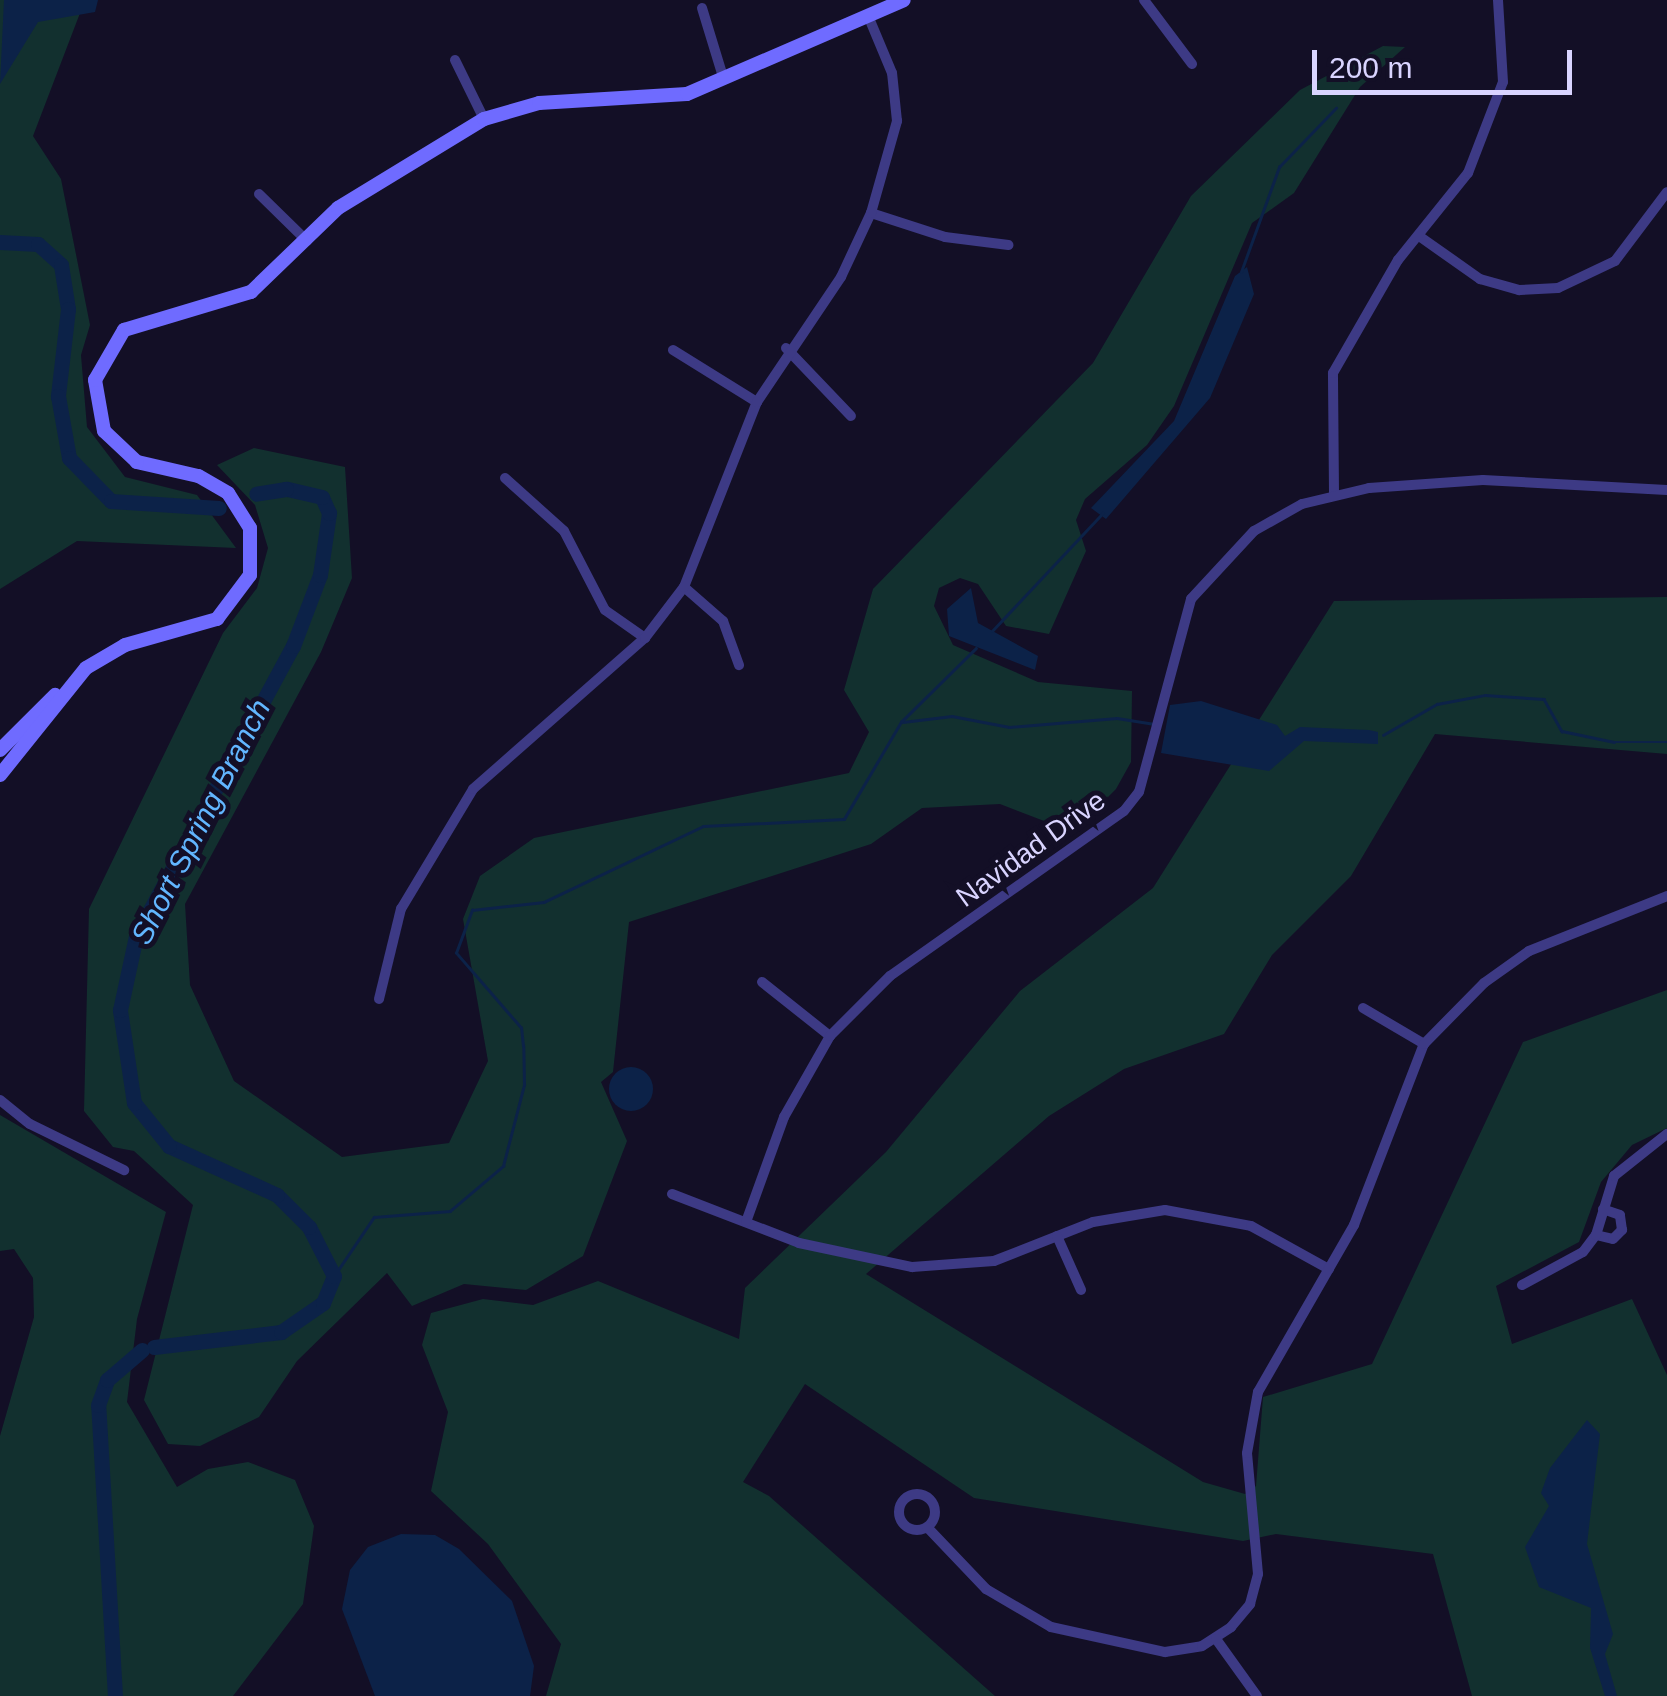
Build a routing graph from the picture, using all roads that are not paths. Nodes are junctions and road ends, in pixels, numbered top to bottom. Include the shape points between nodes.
1 (904, 0) edge
2 (1144, 0) edge
3 (1498, 0) edge
4 (702, 8) dead end
5 (869, 18) junction
6 (456, 60) dead end
7 (1192, 64) dead end
8 (724, 80) junction
9 (484, 119) junction
10 (1667, 192) edge
11 (260, 194) dead end
12 (1662, 209) edge
13 (871, 212) junction
14 (1420, 236) junction
15 (307, 240) junction
16 (1008, 245) dead end
17 (786, 348) junction
18 (673, 350) dead end
19 (757, 402) junction
20 (850, 416) dead end
21 (505, 478) dead end
22 (1667, 490) edge
23 (1334, 493) junction
24 (684, 587) junction
25 (645, 638) junction
26 (739, 665) dead end
27 (68, 686) junction
28 (0, 750) edge
29 (0, 775) edge
30 (1667, 896) edge
31 (762, 982) dead end
32 (379, 999) dead end
33 (1363, 1008) dead end
34 (830, 1036) junction
35 (1424, 1044) junction
36 (0, 1100) edge
37 (1667, 1134) edge
38 (124, 1170) dead end
39 (672, 1194) dead end
40 (1603, 1209) junction
41 (746, 1222) junction
42 (1596, 1235) junction
43 (1057, 1236) junction
44 (1329, 1269) junction
45 (1522, 1285) dead end
46 (1081, 1290) dead end
47 (927, 1528) dead end
48 (1216, 1639) junction
49 (1257, 1696) edge

1 - 5 street
2 - 7 street
3 - 14 street via 1500,101 1457,192
4 - 8 street
5 - 8 street via 785,46
5 - 13 street via 892,73 897,121
6 - 9 street
8 - 9 street via 655,102 546,102
9 - 15 street via 366,188
10 - 12 street
11 - 15 street
12 - 14 street via 1615,260 1558,288 1502,287
13 - 16 street via 944,237
13 - 17 street via 841,277
14 - 23 street via 1334,372
15 - 27 street via 250,292 137,322 100,363 97,414 113,444 137,462 198,476 228,493 250,528 253,560 243,590 218,618 125,645
17 - 19 street
17 - 20 street
18 - 19 street
19 - 24 street
21 - 25 street via 564,532 605,610
22 - 23 street, Navidad Drive via 1483,480
23 - 34 street, Navidad Drive via 1277,516 1222,558 1191,599 1146,773 1124,811 890,976
24 - 25 street
24 - 26 street via 723,621
25 - 32 street via 472,789 401,909
27 - 28 street
27 - 29 street
30 - 35 street via 1529,951 1484,983
31 - 34 street
33 - 35 street
34 - 41 street, Navidad Drive via 784,1117
35 - 44 street via 1360,1212
36 - 38 street via 30,1124
37 - 40 street via 1619,1169
39 - 41 street
40 - 42 street
40 - 42 street via 1620,1216 1622,1230 1613,1239
41 - 43 street via 912,1267 994,1261
42 - 45 street via 1583,1252
43 - 44 street via 1116,1215 1186,1211 1251,1226
43 - 46 street
44 - 48 street via 1258,1392 1248,1453 1256,1585 1245,1613
47 - 48 street via 975,1580 1051,1628 1165,1652
48 - 49 street

